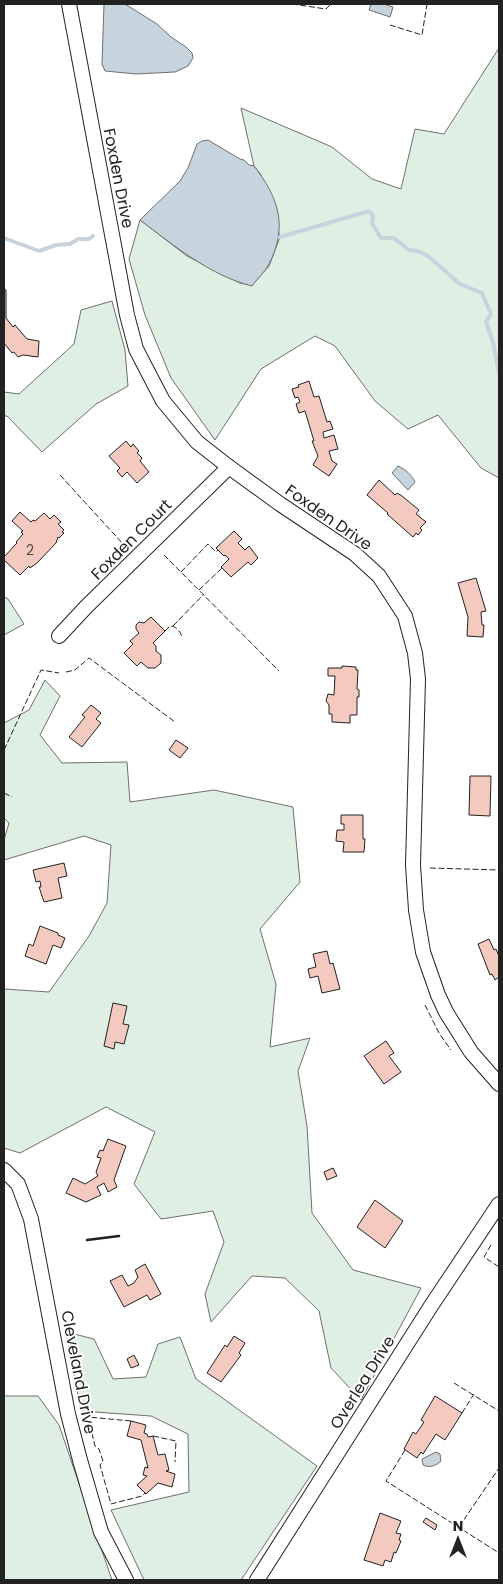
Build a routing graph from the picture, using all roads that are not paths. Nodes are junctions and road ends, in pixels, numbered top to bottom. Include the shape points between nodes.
1 (68, 4) edge
2 (228, 467) junction
3 (59, 636) dead end
4 (499, 1084) edge
5 (4, 1170) edge
6 (499, 1204) edge
7 (126, 1580) edge
8 (257, 1580) edge

1 - 2 street, Foxden Drive via 136,349 163,401 197,442
2 - 3 street, Foxden Court
2 - 4 street, Foxden Drive via 355,554 379,576 405,616 415,652 418,679 413,864 423,952 446,1012 471,1052
5 - 7 street, Cleveland Drive via 18,1184 31,1219 68,1414 80,1460 101,1532
6 - 8 street, Overlea Drive

